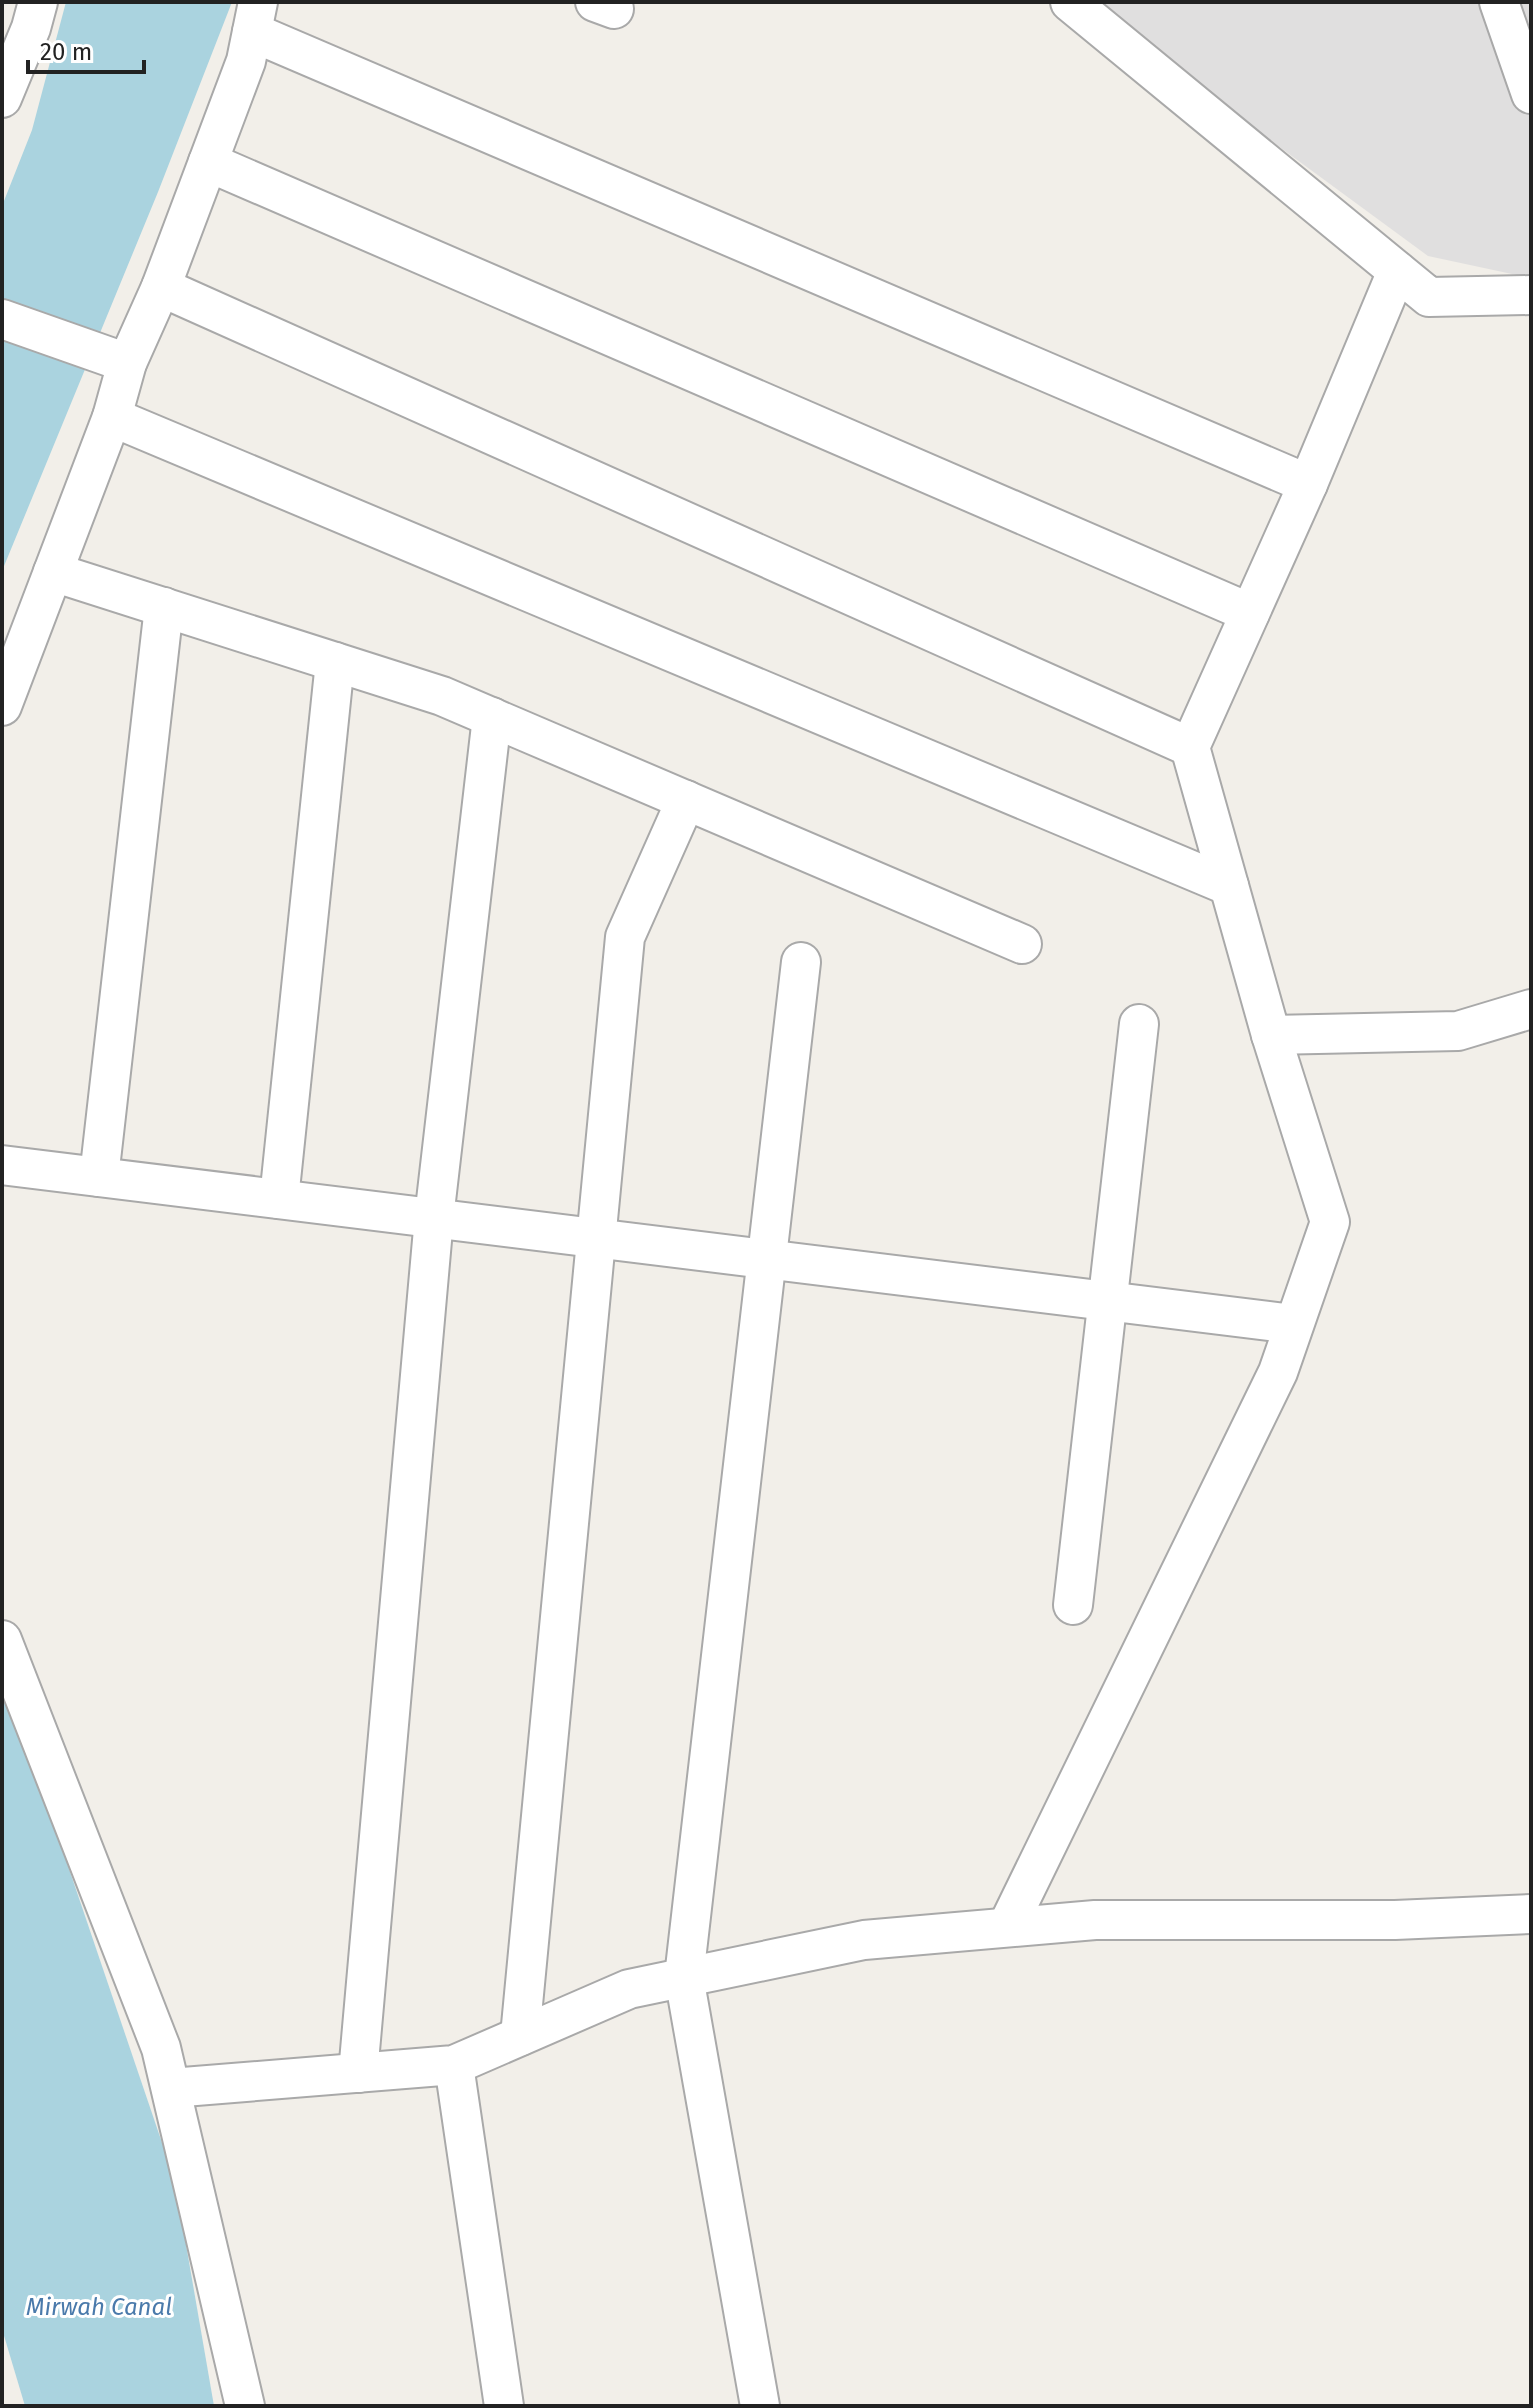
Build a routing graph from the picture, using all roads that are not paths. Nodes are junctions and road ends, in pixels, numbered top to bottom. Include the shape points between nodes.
1 (38, 2) edge
2 (1070, 2) edge
3 (1499, 2) edge
4 (255, 17) edge
5 (1531, 94) edge
6 (2, 98) edge
7 (208, 162) junction
8 (1397, 271) junction
9 (161, 287) junction
10 (1531, 295) edge
11 (2, 319) edge
12 (112, 358) junction
13 (112, 417) junction
14 (1308, 484) junction
15 (53, 572) junction
16 (164, 607) junction
17 (1250, 613) junction
18 (335, 662) junction
19 (2, 706) edge
20 (492, 717) junction
21 (1190, 747) junction
22 (686, 800) junction
23 (1229, 886) junction
24 (1022, 944) dead end
25 (801, 962) dead end
26 (1531, 1009) edge
27 (1139, 1024) dead end
28 (1271, 1035) junction
29 (2, 1165) edge
30 (99, 1177) junction
31 (279, 1199) junction
32 (434, 1218) junction
33 (596, 1238) junction
34 (767, 1259) junction
35 (1107, 1301) junction
36 (1293, 1324) junction
37 (1073, 1605) dead end
38 (2, 1640) edge
39 (1531, 1914) edge
40 (1007, 1927) junction
41 (684, 1977) junction
42 (520, 2036) junction
43 (454, 2065) junction
44 (358, 2073) junction
45 (171, 2088) junction
46 (245, 2406) edge
47 (504, 2406) edge
48 (760, 2406) edge

1 - 6 street
2 - 8 street
3 - 5 street
4 - 7 street via 246,61
4 - 14 street
7 - 9 street
7 - 17 street
8 - 10 street via 1429,297
8 - 14 street
9 - 12 street
9 - 21 street
11 - 12 street
12 - 13 street
13 - 15 street
13 - 23 street
14 - 17 street
15 - 16 street
15 - 19 street
16 - 18 street
16 - 30 street
17 - 21 street
18 - 20 street
18 - 31 street
20 - 22 street
20 - 32 street
21 - 23 street
22 - 24 street
22 - 33 street via 625,937
23 - 28 street
25 - 34 street
26 - 28 street via 1458,1031
27 - 35 street
28 - 36 street via 1330,1222
29 - 30 street
30 - 31 street
31 - 32 street
32 - 33 street
32 - 44 street
33 - 34 street
33 - 42 street
34 - 35 street
34 - 41 street
35 - 36 street
35 - 37 street
36 - 40 street via 1278,1372
38 - 45 street via 161,2048
39 - 40 street via 1395,1920 1095,1920
40 - 41 street via 864,1940
41 - 42 street via 629,1989
41 - 48 street
42 - 43 street
43 - 44 street
43 - 47 street
44 - 45 street
45 - 46 street

